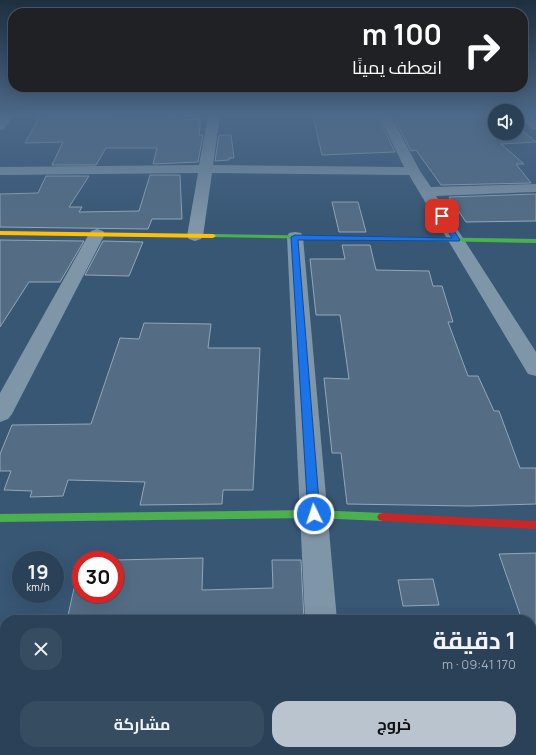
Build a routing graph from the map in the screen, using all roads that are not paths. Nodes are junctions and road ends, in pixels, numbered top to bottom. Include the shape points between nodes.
1 (209, 151) edge
2 (403, 151) edge
3 (207, 169) junction
4 (0, 171) edge
5 (413, 171) junction
6 (536, 188) edge
7 (427, 192) junction
8 (0, 233) edge
9 (97, 234) junction
10 (195, 236) junction
11 (295, 237) junction
12 (457, 240) junction
13 (536, 241) edge
14 (536, 369) edge
15 (0, 414) edge
16 (314, 514) junction
17 (0, 518) edge
18 (536, 525) edge
19 (321, 615) edge

1 - 3 street
2 - 5 street
3 - 4 street
3 - 5 street
3 - 10 street
5 - 7 street
6 - 7 street
7 - 12 street
8 - 9 street
9 - 10 street
9 - 15 street
10 - 11 street
11 - 12 street
11 - 16 street
12 - 13 street
12 - 14 street
16 - 17 street
16 - 18 street
16 - 19 street

